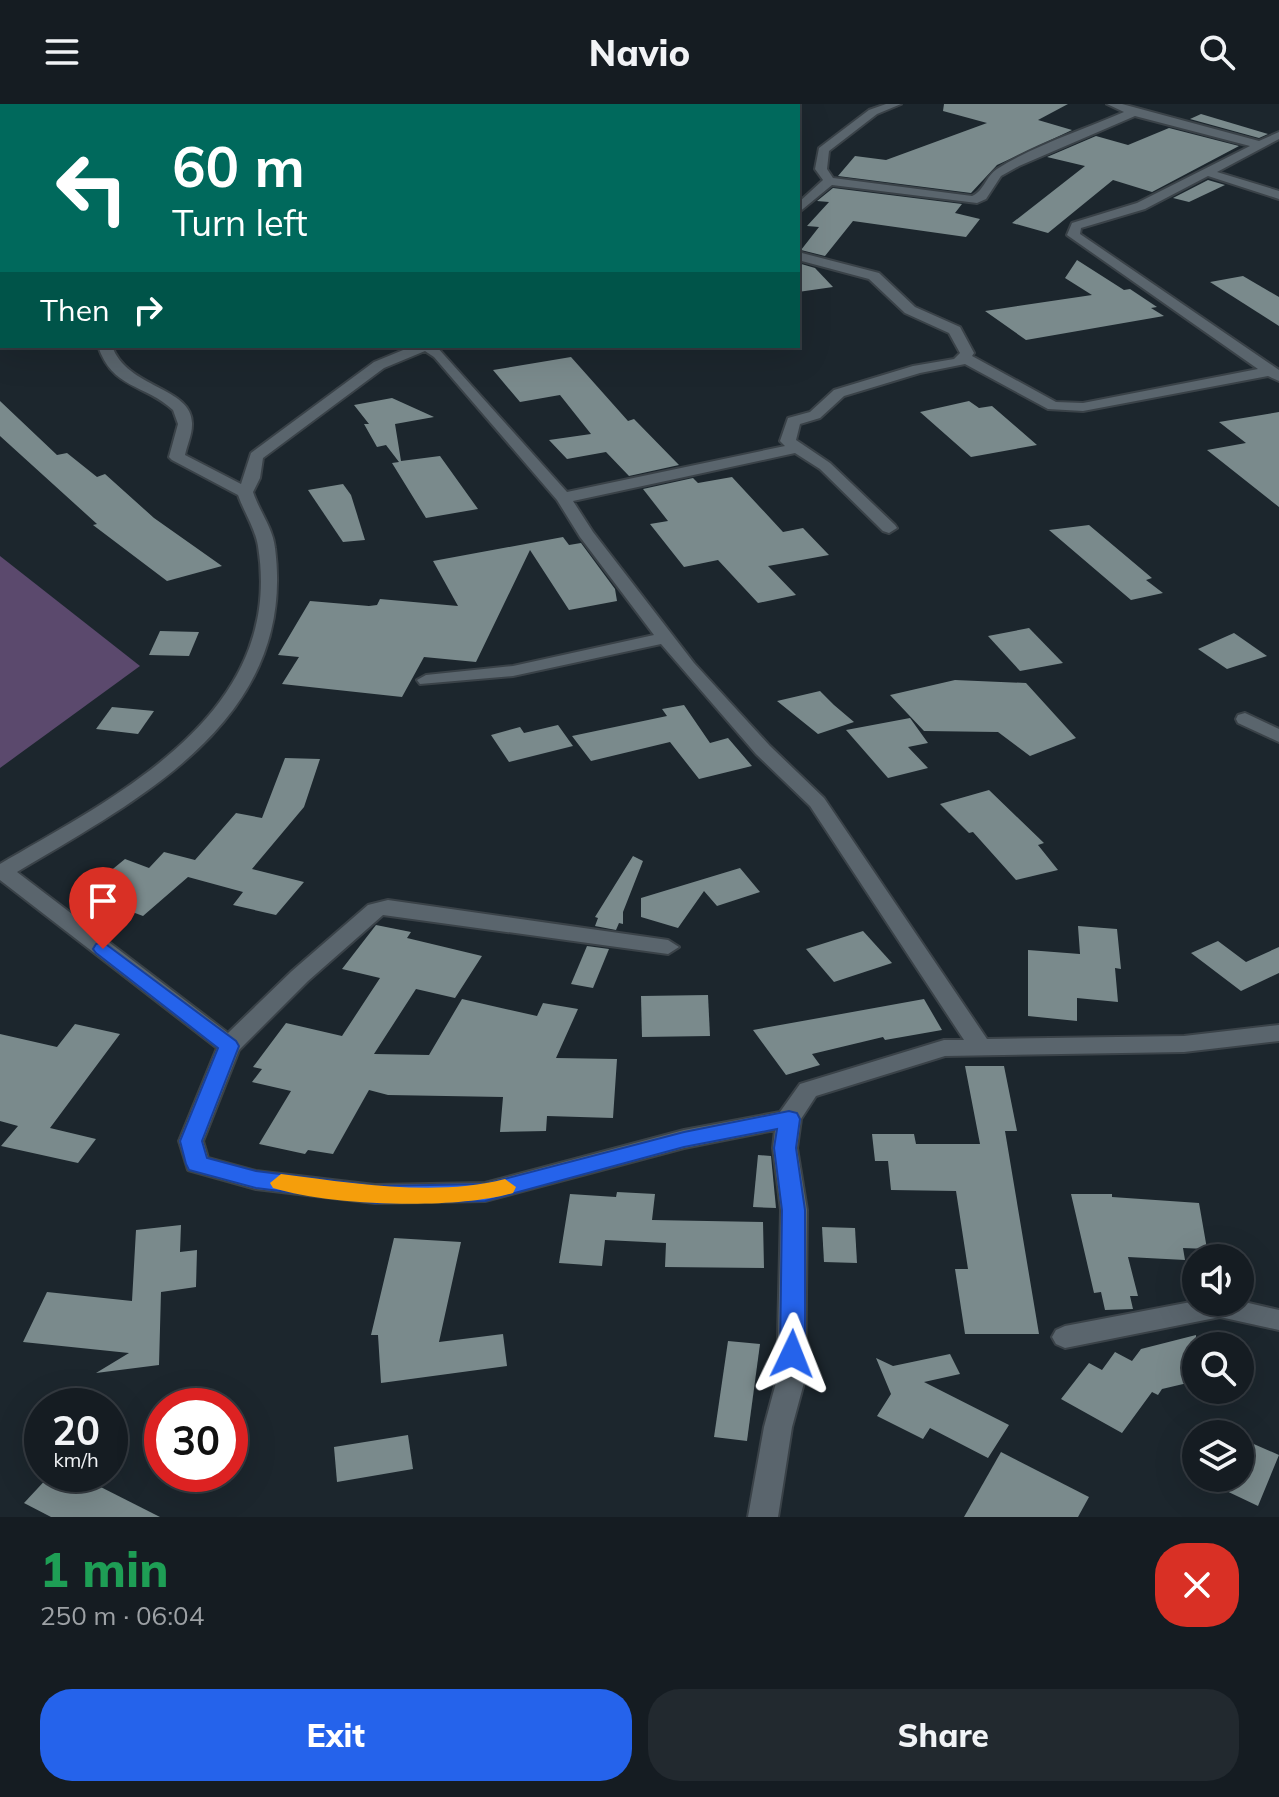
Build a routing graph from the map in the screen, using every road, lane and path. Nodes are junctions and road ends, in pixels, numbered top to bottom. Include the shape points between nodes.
1 (896, 104) edge
2 (1112, 104) edge
3 (1134, 112) junction
4 (1279, 135) edge
5 (1257, 144) junction
6 (1206, 172) junction
7 (829, 181) junction
8 (1279, 195) edge
9 (800, 207) edge
10 (800, 257) edge
11 (105, 348) edge
12 (421, 348) edge
13 (429, 348) edge
14 (965, 358) junction
15 (1274, 374) edge
16 (795, 448) junction
17 (245, 492) junction
18 (563, 498) junction
19 (889, 528) dead end
20 (665, 638) junction
21 (426, 680) dead end
22 (1245, 719) dead end
23 (1279, 736) edge
24 (1, 872) edge
25 (668, 947) dead end
26 (1279, 1033) edge
27 (979, 1045) junction
28 (229, 1046) junction
29 (789, 1119) junction
30 (1279, 1320) edge
31 (1065, 1337) dead end
32 (763, 1517) edge

1 - 7 street via 873,112 823,150 821,169
2 - 3 street
3 - 5 street
3 - 7 street via 1015,164 997,174 973,200
4 - 5 street
5 - 6 street
6 - 8 street
6 - 15 street via 1141,206 1076,226 1073,235
7 - 9 street
10 - 14 street via 874,276 910,310 955,330
11 - 17 street via 118,374 180,407 186,422 177,457
12 - 17 street via 379,365 256,456
13 - 18 street
14 - 15 street via 1053,406 1083,407
14 - 16 street via 839,393 815,415 793,421 788,441
16 - 18 street
16 - 19 street via 825,466
17 - 24 street via 267,545 266,598 243,685 198,739 150,781
18 - 20 street
20 - 21 street via 513,671
20 - 27 street via 763,750 817,802
22 - 23 street
24 - 28 street
25 - 28 street via 388,907 347,933
26 - 27 street via 1184,1044
27 - 29 street via 944,1048 808,1090
28 - 29 street via 191,1141 197,1164 256,1180 375,1194 485,1192 684,1139
29 - 32 street via 785,1148 794,1210 795,1278 791,1379
30 - 31 street via 1220,1307

